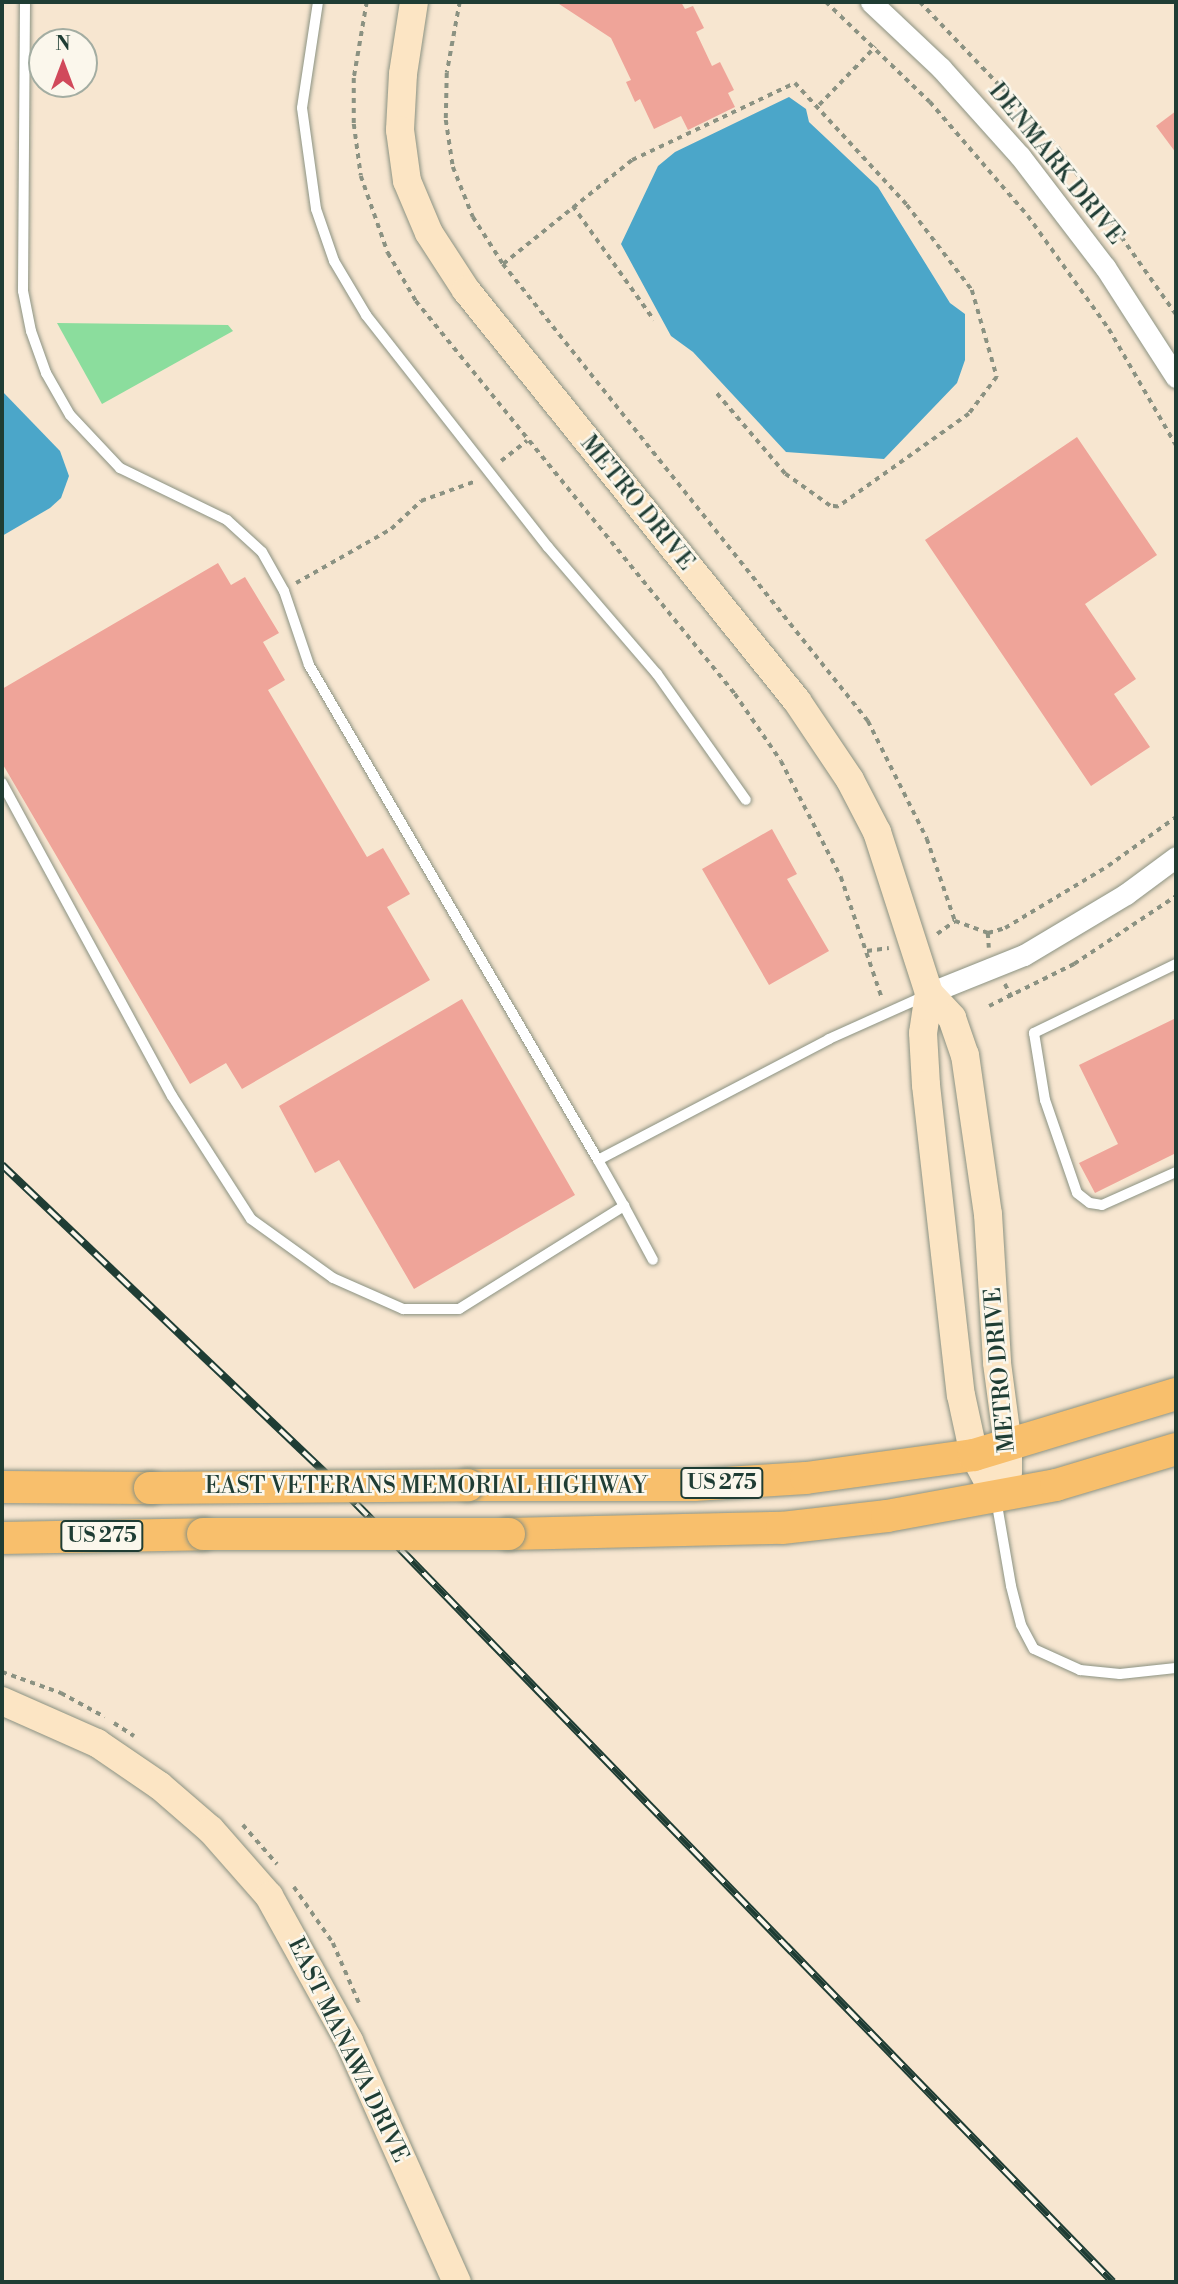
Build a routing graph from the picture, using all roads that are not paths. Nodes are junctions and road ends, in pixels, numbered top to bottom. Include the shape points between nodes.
1 (25, 2) edge
2 (318, 2) edge
3 (414, 2) edge
4 (872, 2) edge
5 (1176, 377) edge
6 (2, 783) edge
7 (746, 800) dead end
8 (1176, 857) edge
9 (1176, 964) edge
10 (929, 993) junction
11 (598, 1160) junction
12 (1176, 1171) edge
13 (624, 1206) junction
14 (653, 1260) dead end
15 (1176, 1394) edge
16 (1008, 1445) junction
17 (1176, 1449) edge
18 (974, 1455) junction
19 (2, 1487) edge
20 (996, 1496) junction
21 (2, 1538) edge
22 (1176, 1668) edge
23 (2, 1701) edge
24 (457, 2282) edge

1 - 11 lane via 23,291 46,373 70,415 120,468 227,520 262,552 284,591 309,664
2 - 7 lane via 302,108 316,209 334,261 366,315 657,674
3 - 10 street, METRO DRIVE via 400,130 408,181 429,233 466,290 777,675 845,772 887,859
4 - 5 street, DENMARK DRIVE via 941,68 1020,156 1105,267
6 - 13 lane via 172,1096 251,1219 284,1246 333,1278 403,1309 459,1309
8 - 10 street via 1126,894 1024,954
9 - 12 lane via 1034,1033 1045,1100 1077,1193 1102,1205
10 - 11 lane
10 - 16 street, METRO DRIVE via 952,1018 965,1055 988,1214 997,1363
10 - 18 street, METRO DRIVE via 923,1034 926,1085 961,1395
11 - 13 lane
13 - 14 lane
15 - 16 main road, EAST VETERANS MEMORIAL HIGHWAY / US 275
16 - 18 main road, EAST VETERANS MEMORIAL HIGHWAY / US 275
16 - 20 street, METRO DRIVE via 1008,1471
17 - 20 main road, EAST VETERANS MEMORIAL HIGHWAY / US 275 via 1056,1485
18 - 19 main road, EAST VETERANS MEMORIAL HIGHWAY / US 275, bridge via 750,1481
18 - 20 street, METRO DRIVE
20 - 21 main road, EAST VETERANS MEMORIAL HIGHWAY / US 275, bridge via 887,1516 782,1528
20 - 22 lane via 1011,1586 1021,1625 1034,1649 1080,1670 1120,1674
23 - 24 street, EAST MANAWA DRIVE via 97,1743 149,1778 211,1830 269,1896 349,2041

